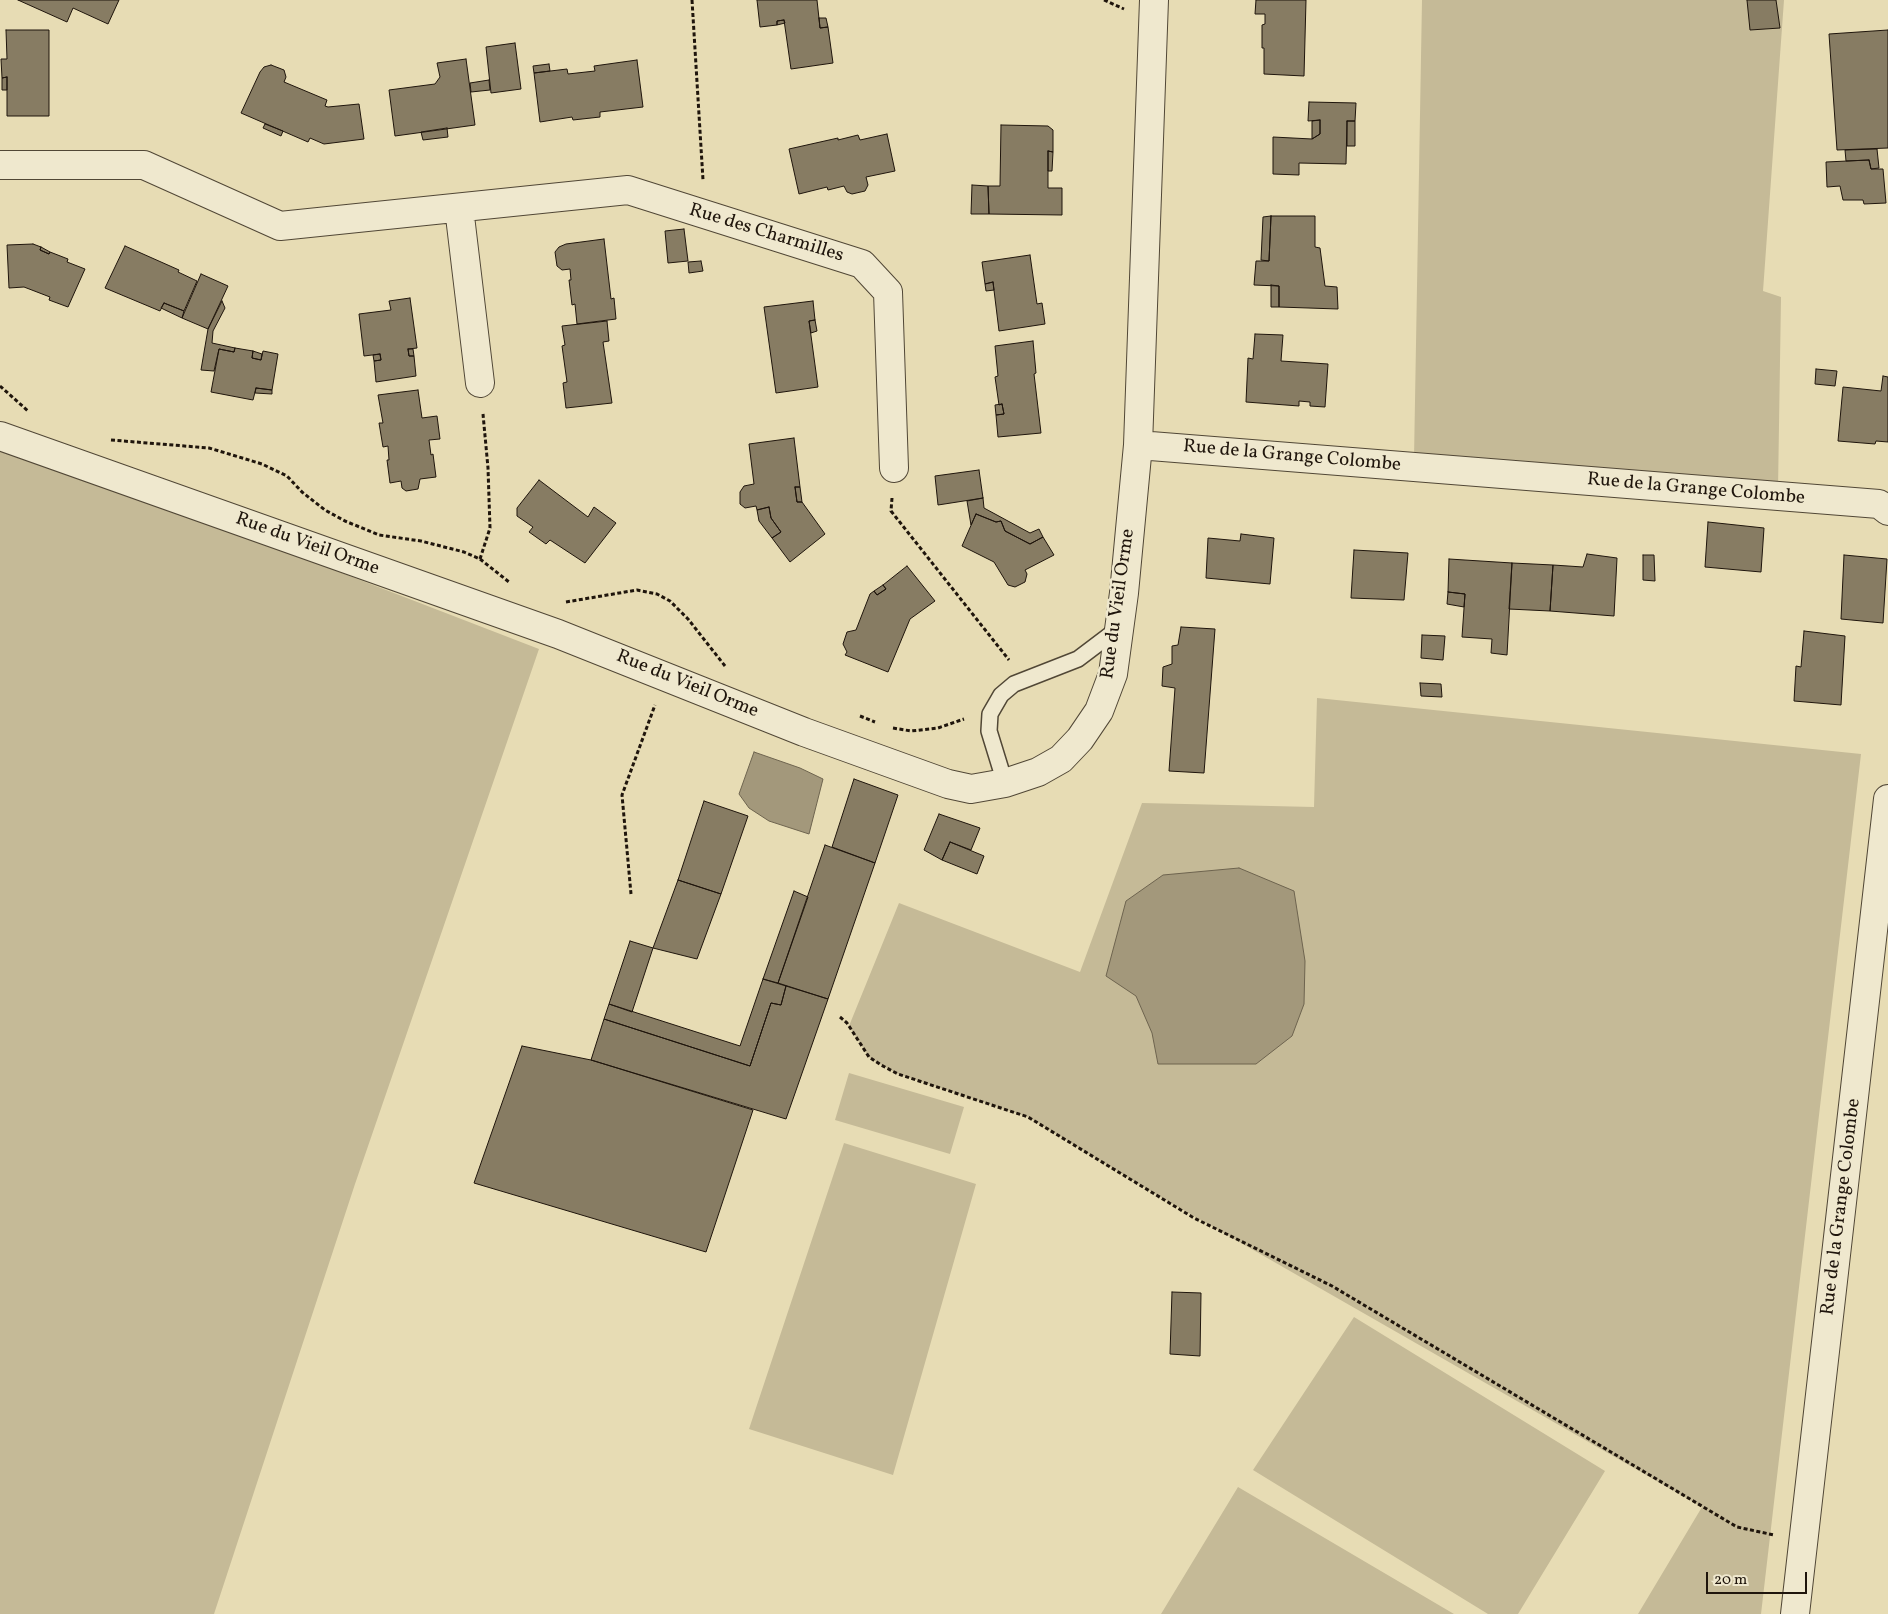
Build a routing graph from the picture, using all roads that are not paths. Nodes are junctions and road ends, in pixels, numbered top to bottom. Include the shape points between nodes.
1 (1154, 0) edge
2 (0, 165) edge
3 (459, 208) junction
4 (480, 383) road end
5 (0, 436) edge
6 (1138, 445) junction
7 (894, 468) road end
8 (1885, 506) edge
9 (1119, 628) junction
10 (1005, 783) junction
11 (1888, 799) edge
12 (1795, 1614) edge

1 - 6 street
2 - 3 street, Rue des Charmilles via 144,165 280,226
3 - 4 street
3 - 7 street, Rue des Charmilles via 628,190 862,264 888,292
5 - 10 street, Rue du Vieil Orme via 558,634 804,732 948,784 971,789
6 - 8 street, Rue de la Grange Colombe
6 - 9 street, Rue du Vieil Orme
9 - 10 street, Rue du Vieil Orme via 1113,674 1099,711 1080,739 1061,759 1038,772
9 - 10 lane via 1078,659 1014,684 1001,695 990,714 989,731
11 - 12 street, Rue de la Grange Colombe

